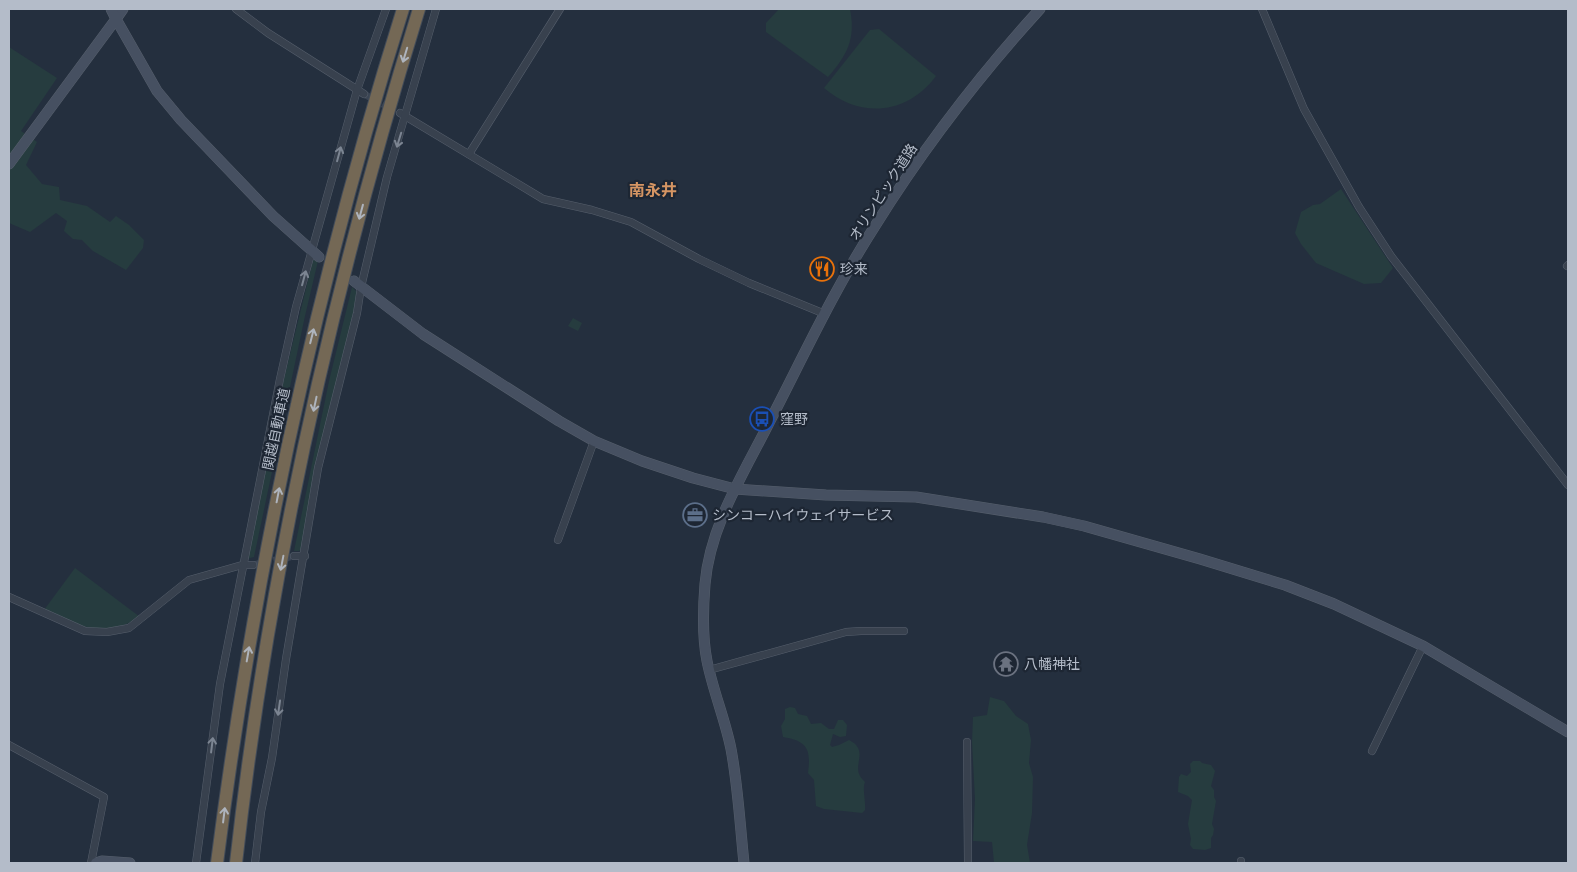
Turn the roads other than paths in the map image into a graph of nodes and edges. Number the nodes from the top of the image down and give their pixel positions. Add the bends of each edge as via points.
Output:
1 (111, 9) edge
2 (123, 9) edge
3 (236, 9) edge
4 (386, 9) edge
5 (402, 9) edge
6 (419, 9) edge
7 (436, 9) edge
8 (560, 9) edge
9 (1040, 9) edge
10 (1262, 9) edge
11 (116, 19) junction
12 (356, 90) junction
13 (364, 94) tunnel mouth
14 (403, 115) junction
15 (469, 154) junction
16 (9, 164) edge
17 (316, 254) junction
18 (357, 284) junction
19 (825, 314) junction
20 (594, 440) junction
21 (1568, 485) edge
22 (735, 489) junction
23 (558, 540) dead end
24 (294, 556) tunnel mouth
25 (305, 556) junction
26 (242, 565) junction
27 (253, 565) tunnel mouth
28 (9, 597) edge
29 (904, 631) dead end
30 (1423, 646) junction
31 (709, 670) junction
32 (1568, 732) edge
33 (967, 742) dead end
34 (9, 744) edge
35 (1372, 751) dead end
36 (90, 863) edge
37 (96, 863) edge
38 (130, 863) edge
39 (196, 863) edge
40 (217, 863) edge
41 (236, 863) edge
42 (254, 863) edge
43 (744, 863) edge
44 (968, 863) edge

1 - 11 street
2 - 11 street
3 - 12 street
4 - 12 street
40 -> 5 highway, 関越自動車道 via 253,622 309,348 355,168
6 -> 41 highway via 342,287 300,472 258,693
7 - 14 street
8 - 15 street
9 - 19 street, オリンピック道路 via 963,101 915,166 874,227
10 - 21 street via 1304,109 1364,215 1391,256
11 - 16 street
11 - 17 street via 157,91 181,120 260,204
12 - 13 street
17 -> 12 street
14 - 15 street
14 -> 18 street
15 - 19 street via 543,199 631,222 748,283
26 -> 17 street via 296,307
18 - 20 street via 462,360
18 - 25 street via 357,313 318,468
19 - 22 street, オリンピック道路
20 - 22 street via 642,461
20 - 23 street
22 - 30 street via 916,497 1084,526 1285,585
22 - 31 street, オリンピック道路 via 713,542 708,563 704,622
24 - 25 street
25 -> 42 street
26 - 27 street
26 - 28 street via 189,580 129,628 107,632 85,632
39 -> 26 street via 220,684
29 - 31 street via 846,632
30 - 32 street
30 - 35 street
31 - 43 street, オリンピック道路 via 734,764
33 - 44 street
34 - 36 street via 104,797
37 - 38 street

